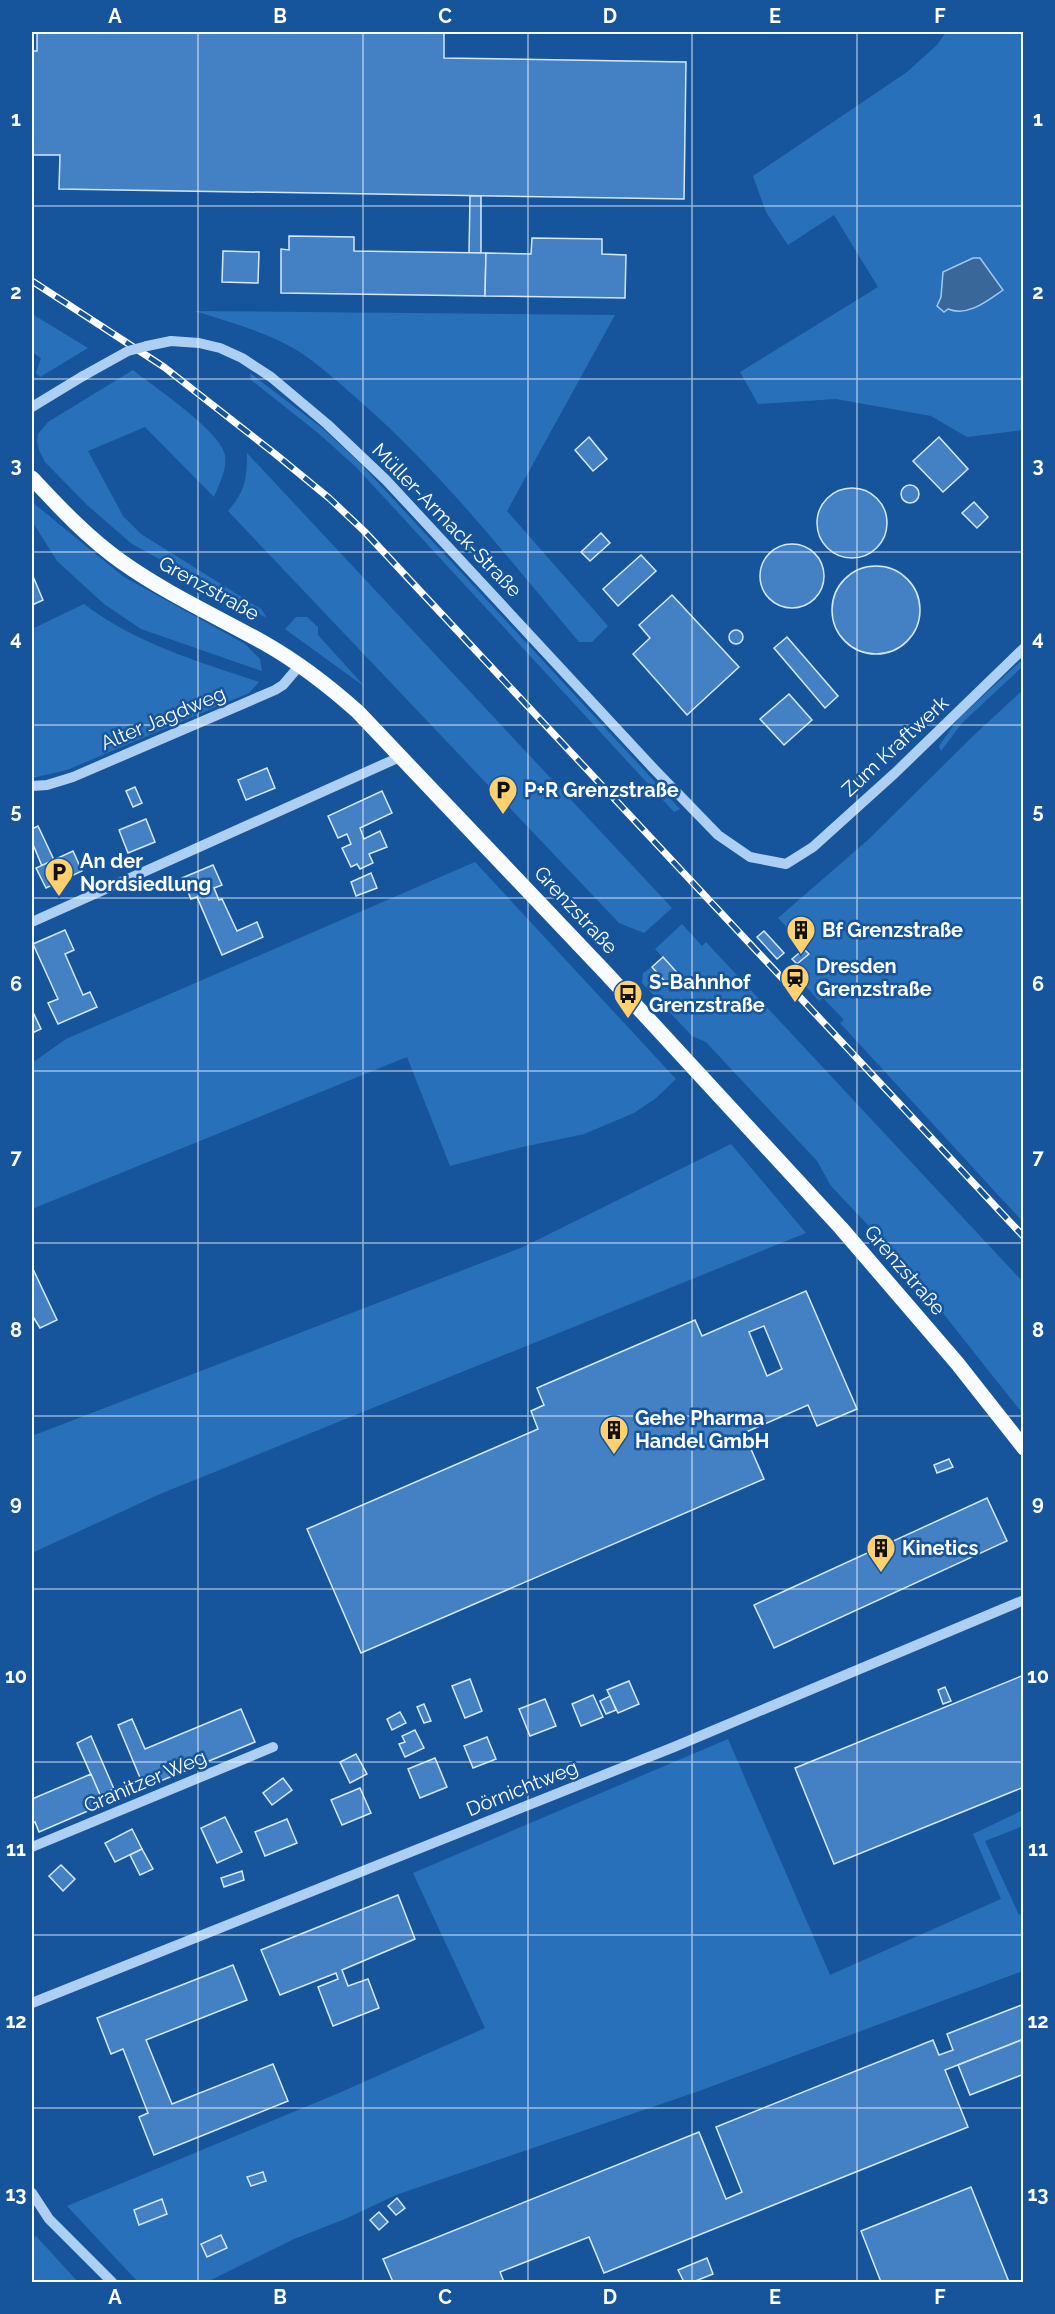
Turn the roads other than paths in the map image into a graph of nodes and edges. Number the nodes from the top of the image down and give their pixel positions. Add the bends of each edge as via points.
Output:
1 (32, 407) edge
2 (32, 478) edge
3 (1023, 648) edge
4 (300, 665) junction
5 (402, 756) junction
6 (32, 786) edge
7 (786, 864) joint
8 (32, 922) edge
9 (1023, 1448) edge
10 (1023, 1600) edge
11 (273, 1747) dead end
12 (32, 1848) edge
13 (32, 2004) edge
14 (32, 2193) edge
15 (112, 2283) edge

1 - 7 street, Müller-Armack-Straße, bridge via 128,351 147,346 171,341 199,343 242,358 327,424 387,480 718,835 750,858
2 - 4 main road, Grenzstraße via 85,532 123,563
3 - 7 street, Zum Kraftwerk via 878,788 813,847
4 - 5 main road, Grenzstraße via 358,712
4 - 6 street, Alter Jagdweg via 275,690 74,777
5 - 8 street
5 - 9 main road, Grenzstraße via 841,1228 957,1363
10 - 13 street, Dörnichtweg via 674,1747
11 - 12 street, Granitzer Weg
14 - 15 street via 49,2219

